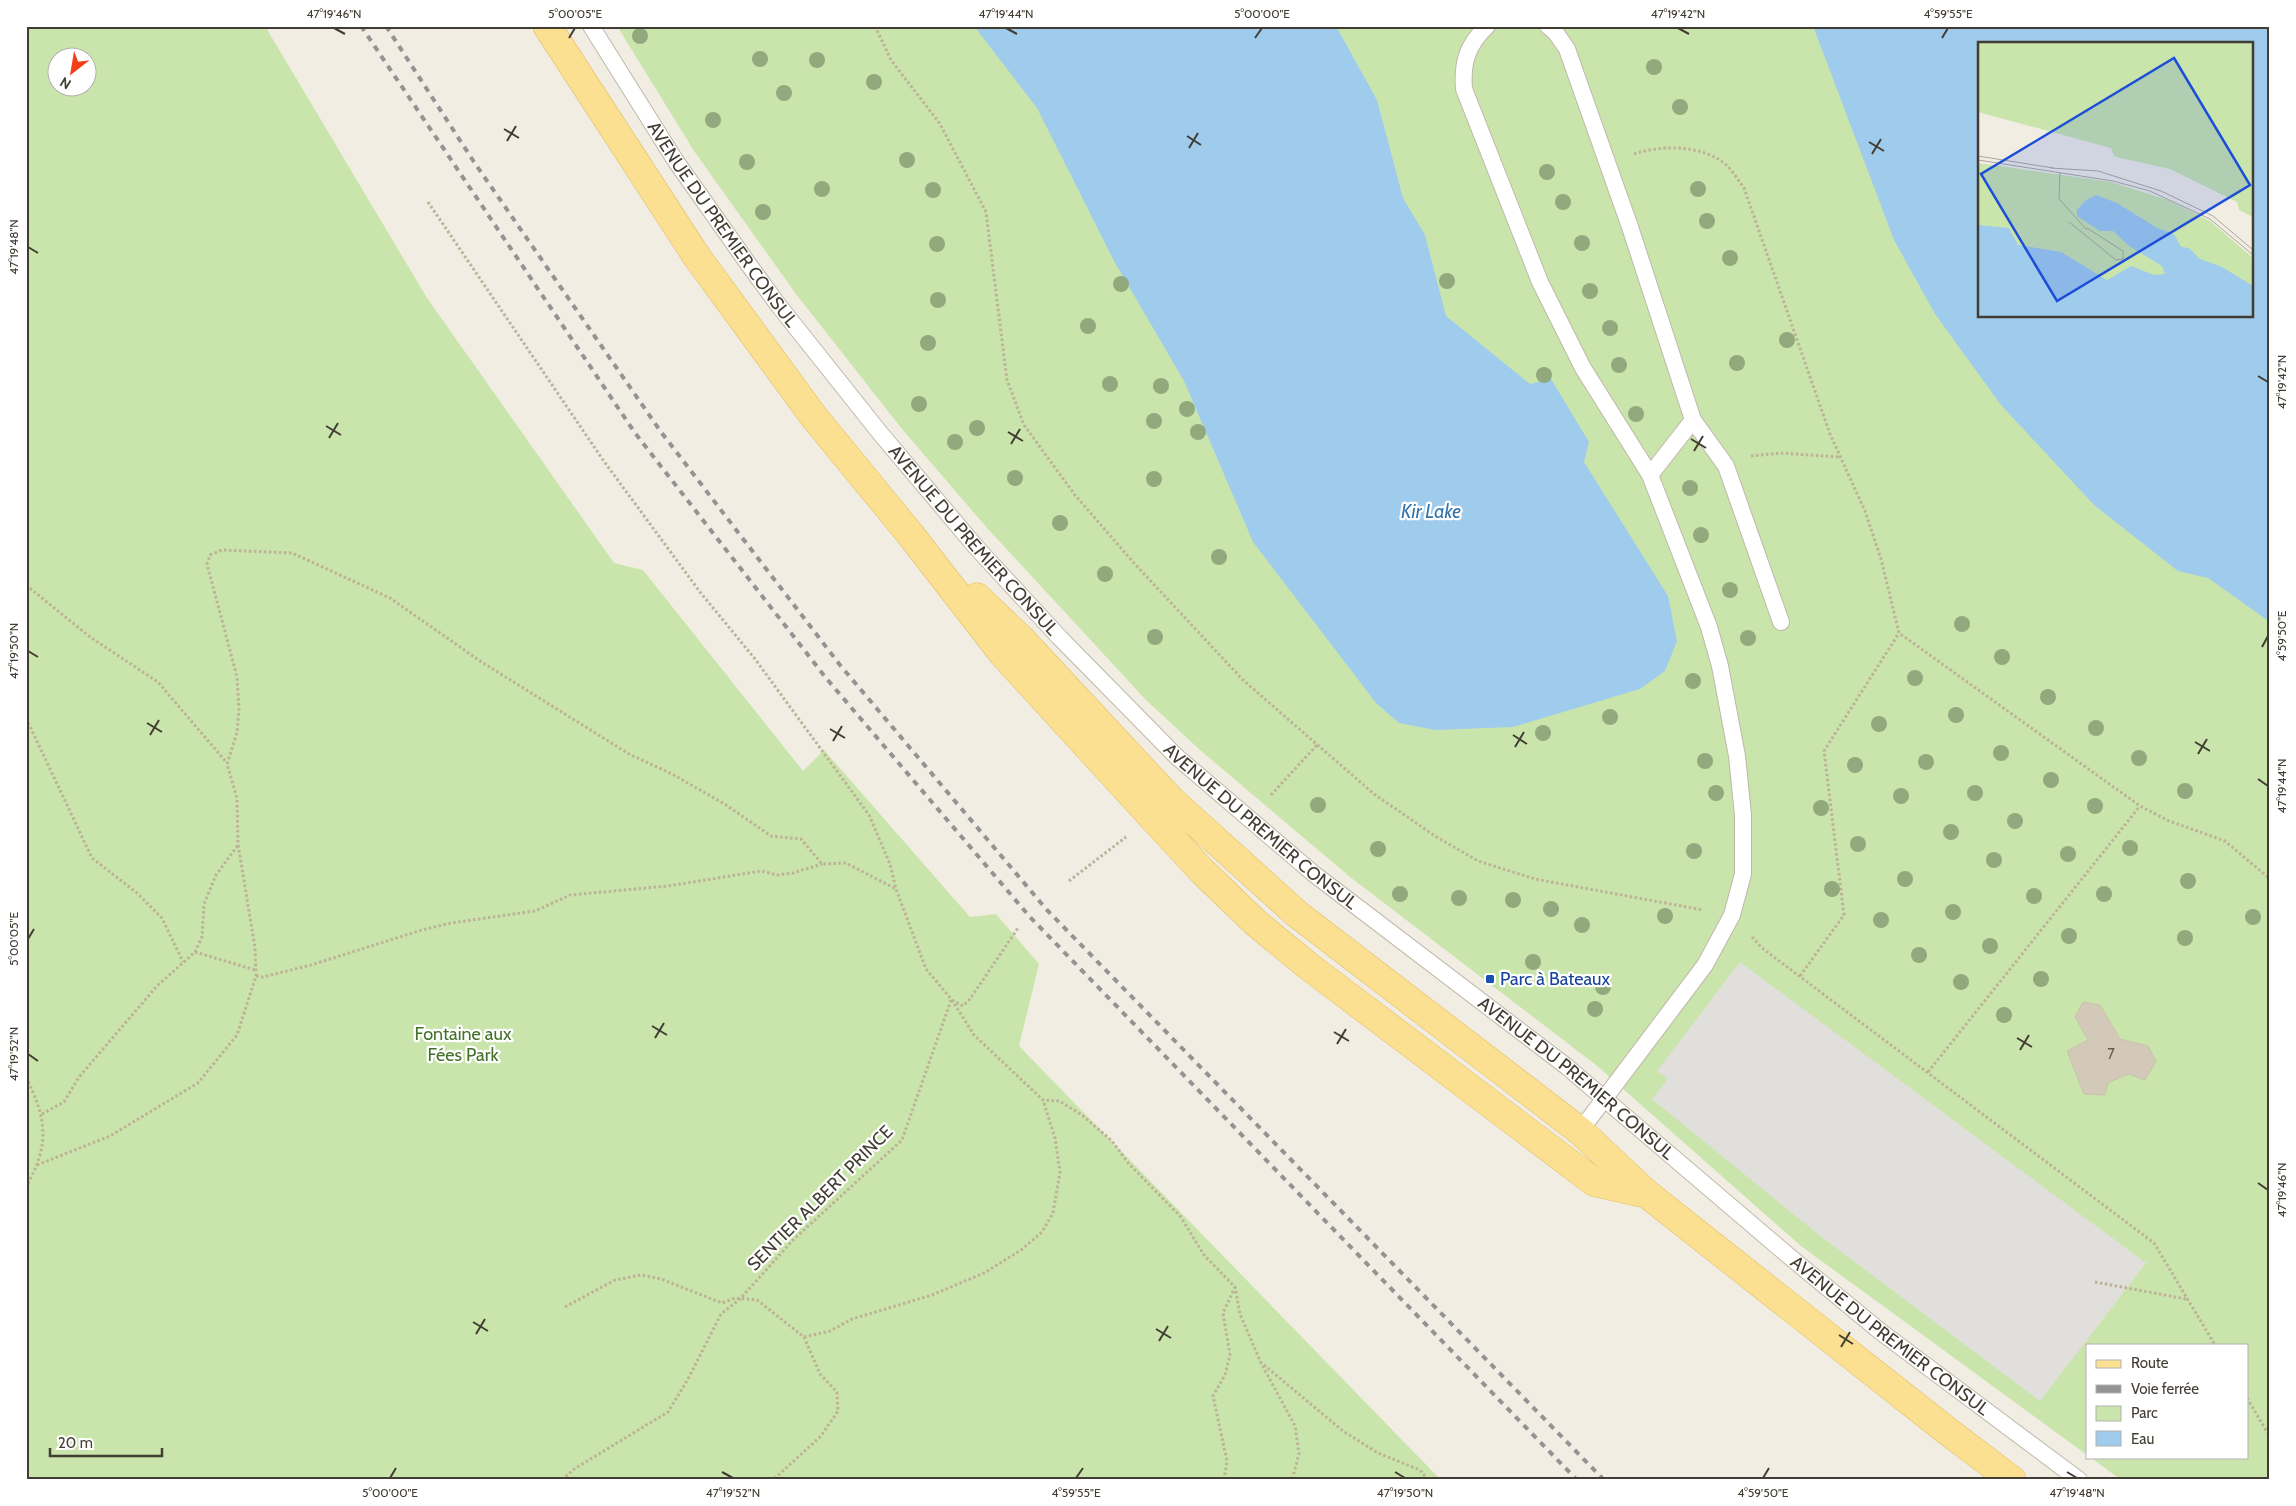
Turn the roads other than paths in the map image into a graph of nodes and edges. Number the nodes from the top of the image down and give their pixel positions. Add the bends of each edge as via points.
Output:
1 (547, 26) edge
2 (591, 26) edge
3 (1487, 26) edge
4 (1548, 26) edge
5 (1693, 420) junction
6 (1650, 476) junction
7 (910, 534) junction
8 (1781, 622) dead end
9 (1355, 1002) junction
10 (1605, 1099) junction
11 (1580, 1131) junction
12 (1647, 1194) junction
13 (2012, 1480) edge
14 (2079, 1480) edge

1 - 7 main road, AVENUE DU PREMIER CONSUL via 697,258 814,417
2 - 10 lane, AVENUE DU PREMIER CONSUL via 675,160 779,306 976,547 1060,638 1177,757 1314,874
3 - 6 lane via 1471,46 1462,66 1464,89 1540,282 1583,368
4 - 5 lane via 1567,49
5 - 6 lane
5 - 8 lane via 1726,466
6 - 10 lane via 1709,627 1729,712 1743,815 1743,874 1732,915 1705,965
7 - 9 main road, AVENUE DU PREMIER CONSUL via 1004,654 1203,872 1256,923
7 - 11 main road, AVENUE DU PREMIER CONSUL via 1021,639 1165,794 1224,850 1297,914
9 - 11 main road, AVENUE DU PREMIER CONSUL via 1378,1006 1406,1021 1535,1119 1554,1127
9 - 12 main road, AVENUE DU PREMIER CONSUL via 1594,1182
10 - 11 lane
10 - 14 lane, AVENUE DU PREMIER CONSUL via 1881,1332
11 - 12 main road, AVENUE DU PREMIER CONSUL
12 - 13 main road, AVENUE DU PREMIER CONSUL

